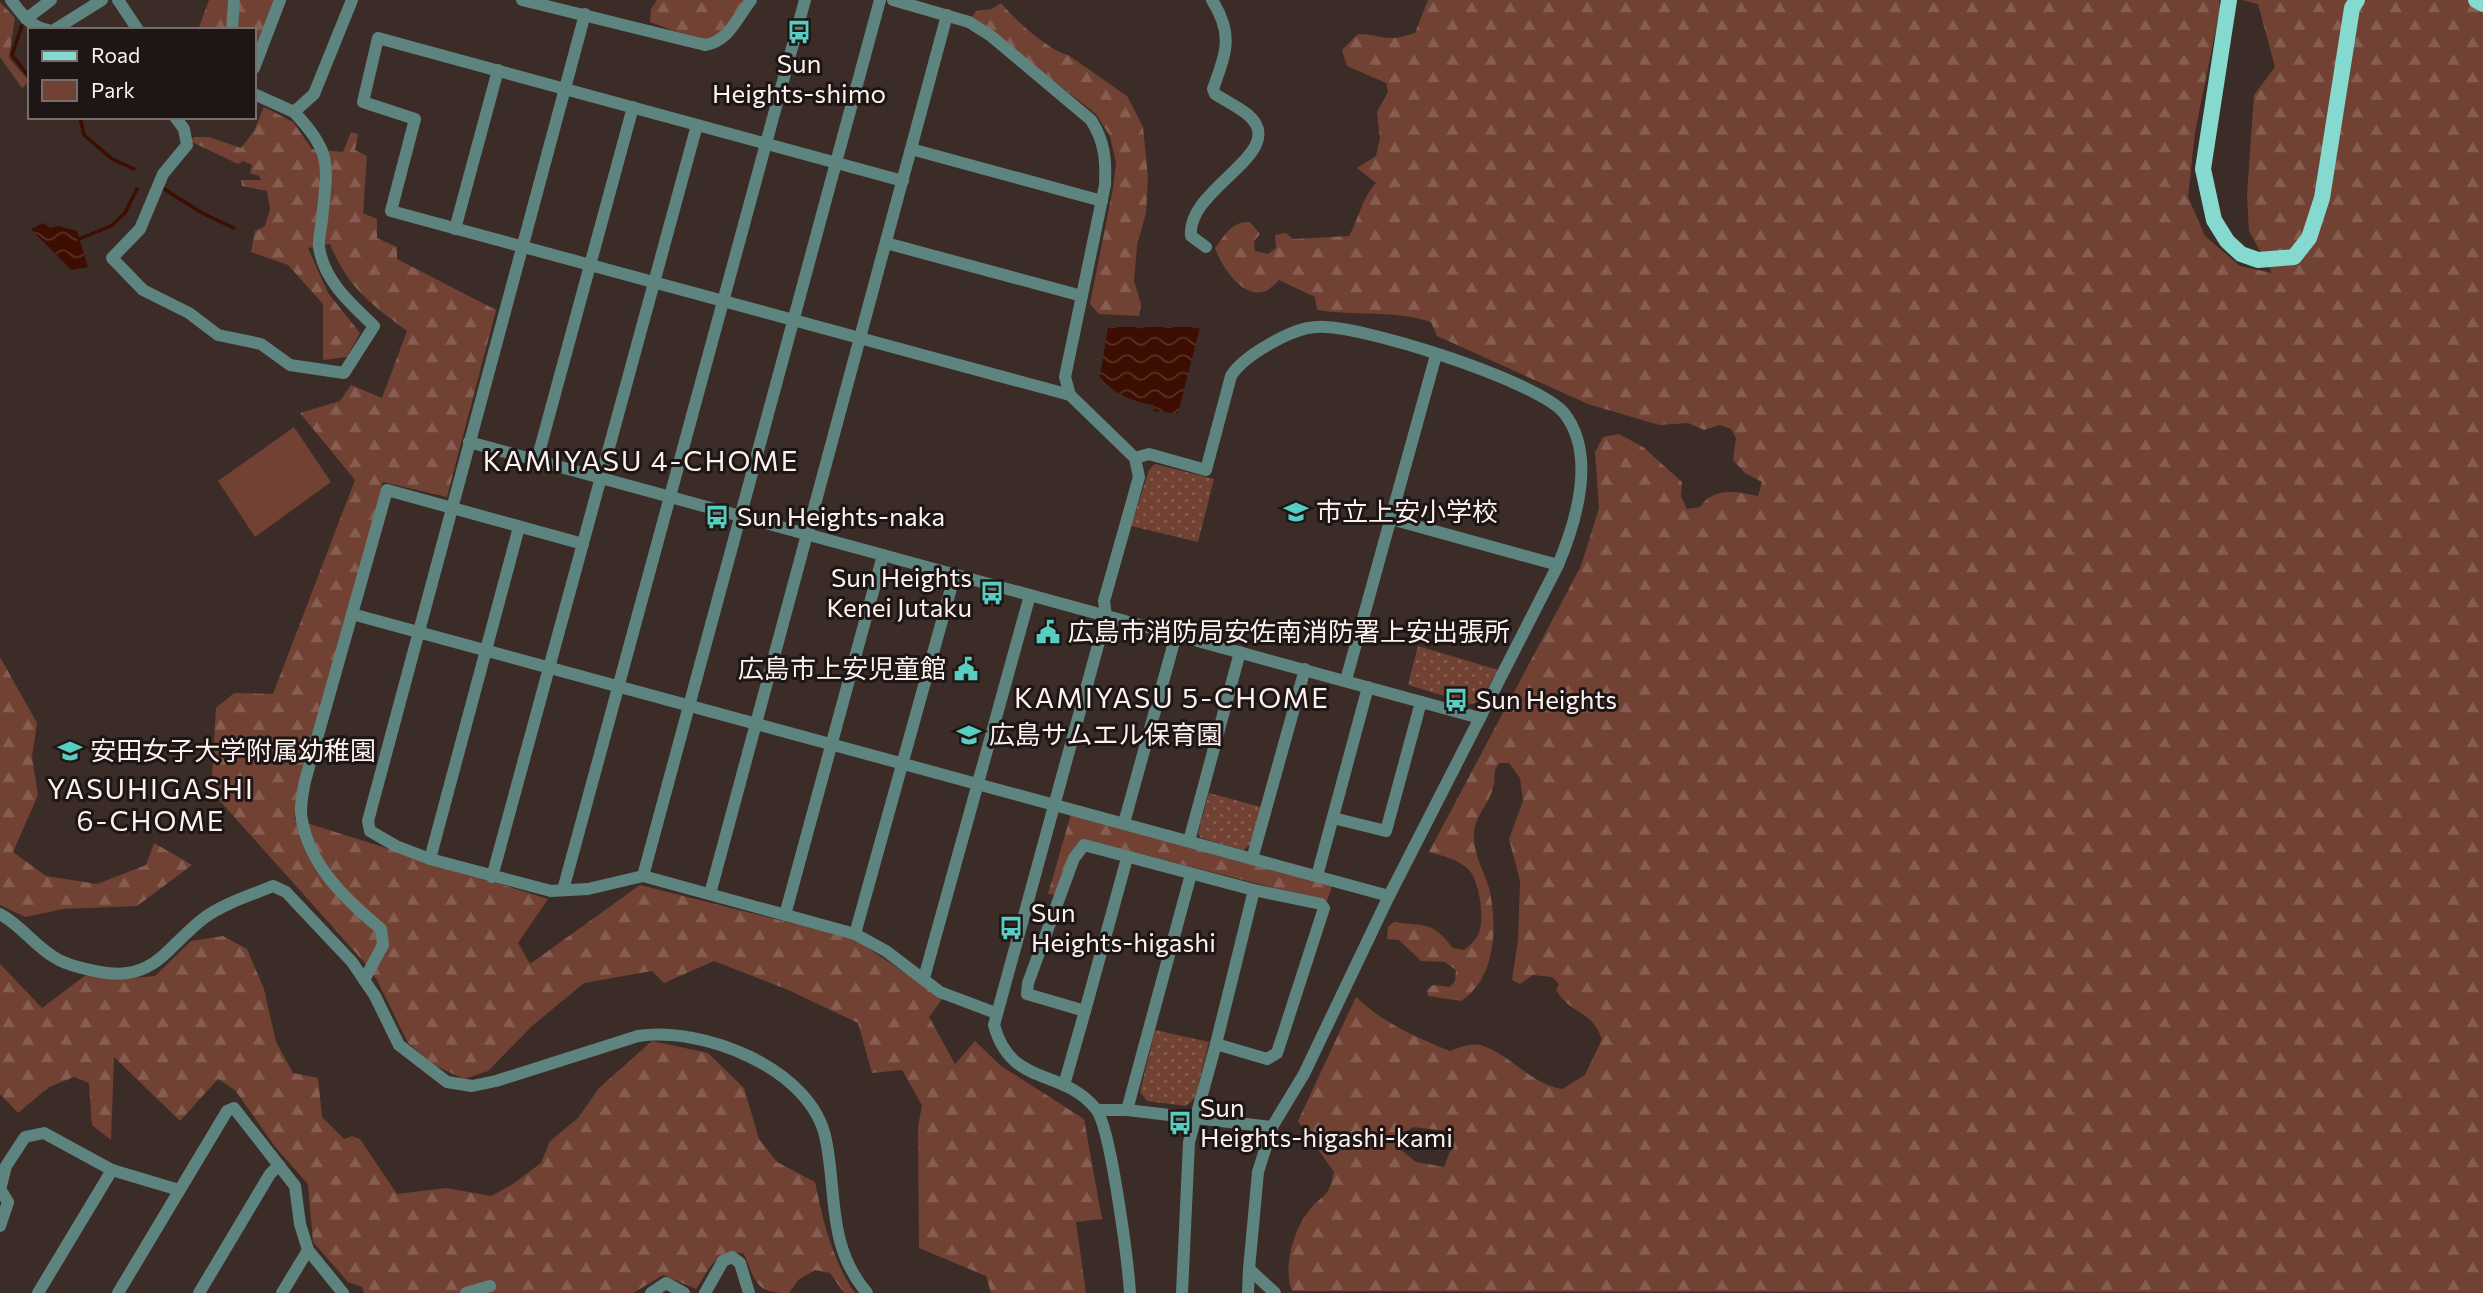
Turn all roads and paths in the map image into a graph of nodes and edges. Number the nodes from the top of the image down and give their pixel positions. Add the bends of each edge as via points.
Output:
1 (11, 0) edge
2 (51, 0) edge
3 (102, 0) edge
4 (118, 0) edge
5 (234, 0) edge
6 (280, 0) edge
7 (352, 0) edge
8 (522, 0) edge
9 (751, 0) edge
10 (806, 0) edge
11 (880, 0) edge
12 (893, 0) edge
13 (2229, 0) edge
14 (2357, 0) edge
15 (2476, 0) edge
16 (1210, 1) edge
17 (2483, 4) edge
18 (585, 14) junction
19 (947, 15) junction
20 (26, 19) junction
21 (38, 28) edge
22 (57, 28) edge
23 (137, 28) edge
24 (232, 28) edge
25 (256, 63) edge
26 (498, 70) junction
27 (565, 88) junction
28 (256, 95) edge
29 (633, 107) junction
30 (294, 112) junction
31 (176, 119) edge
32 (698, 125) junction
33 (766, 144) junction
34 (911, 149) junction
35 (836, 163) junction
36 (903, 181) junction
37 (1102, 201) junction
38 (454, 229) junction
39 (886, 243) junction
40 (1206, 247) dead end
41 (521, 248) junction
42 (590, 267) junction
43 (654, 285) junction
44 (1082, 296) junction
45 (723, 303) junction
46 (793, 322) junction
47 (860, 340) junction
48 (1436, 355) junction
49 (1070, 395) junction
50 (469, 442) junction
51 (1135, 458) junction
52 (537, 460) junction
53 (601, 478) junction
54 (671, 497) junction
55 (452, 508) junction
56 (741, 516) junction
57 (1391, 519) junction
58 (519, 527) junction
59 (808, 534) junction
60 (583, 544) junction
61 (883, 555) junction
62 (1558, 565) junction
63 (955, 575) junction
64 (1030, 595) junction
65 (352, 614) junction
66 (1106, 616) junction
67 (419, 633) junction
68 (1176, 635) junction
69 (485, 651) junction
70 (1240, 652) junction
71 (549, 668) junction
72 (1304, 669) junction
73 (1346, 680) junction
74 (620, 687) junction
75 (1368, 687) junction
76 (1421, 702) junction
77 (689, 706) junction
78 (1480, 718) junction
79 (756, 724) junction
80 (831, 744) junction
81 (903, 763) junction
82 (978, 783) junction
83 (1054, 804) junction
84 (1333, 818) junction
85 (1124, 823) junction
86 (1189, 841) junction
87 (1127, 858) junction
88 (430, 859) junction
89 (1252, 859) junction
90 (1191, 874) junction
91 (643, 876) junction
92 (1317, 876) junction
93 (492, 877) junction
94 (564, 890) junction
95 (1254, 890) junction
96 (710, 894) junction
97 (1389, 896) junction
98 (0, 914) edge
99 (785, 915) junction
100 (855, 934) junction
101 (924, 978) junction
102 (364, 980) junction
103 (1085, 1011) junction
104 (996, 1013) junction
105 (1216, 1044) junction
106 (1064, 1085) junction
107 (1097, 1110) junction
108 (1127, 1110) junction
109 (1196, 1119) junction
110 (1272, 1128) junction
111 (279, 1165) junction
112 (112, 1170) junction
113 (0, 1189) edge
114 (179, 1190) junction
115 (0, 1226) edge
116 (308, 1250) junction
117 (1249, 1269) junction
118 (490, 1286) dead end
119 (38, 1293) edge
120 (118, 1293) edge
121 (199, 1293) edge
122 (282, 1293) edge
123 (343, 1293) edge
124 (466, 1293) edge
125 (650, 1293) edge
126 (684, 1293) edge
127 (705, 1293) edge
128 (749, 1293) edge
129 (867, 1293) edge
130 (1130, 1293) edge
131 (1182, 1293) edge
132 (1248, 1293) edge
133 (1275, 1293) edge

1 - 20 street
2 - 20 street
3 - 22 street
4 - 23 street
5 - 24 street
6 - 25 street
7 - 30 street via 314,94
8 - 18 street
9 - 18 street via 725,37 705,45
10 - 33 street
11 - 35 street
12 - 19 street
13 - 14 main road via 2203,169 2207,195 2214,220 2227,241 2249,257 2277,260 2294,257 2309,238 2322,198 2352,8
15 - 17 main road
16 - 40 street via 1227,31 1225,57 1213,89 1249,115 1258,141 1247,161 1214,187 1190,227 1191,236
18 - 27 street
19 - 34 street
19 - 37 street via 991,36 1091,120 1102,137 1107,158
20 - 21 street
26 - 27 street
26 - 38 street
26 - 38 street via 378,38 363,102 415,119 391,211
27 - 29 street
27 - 41 street
28 - 30 street
29 - 32 street
29 - 42 street
30 - 31 street via 314,133 327,165 319,246 325,266 343,297 374,326 344,373 290,365 261,344 218,335 189,313 143,290 112,258 140,229 163,174 187,145
32 - 33 street
32 - 43 street
33 - 35 street
33 - 45 street
34 - 36 street
34 - 37 street
35 - 36 street
35 - 46 street
36 - 39 street
37 - 44 street
38 - 41 street
39 - 44 street
39 - 47 street
41 - 42 street
41 - 50 street
42 - 43 street
42 - 52 street
43 - 45 street
43 - 53 street
44 - 49 street via 1065,377
45 - 46 street
45 - 54 street
46 - 47 street
46 - 56 street
47 - 49 street
47 - 59 street
48 - 51 street via 1319,326 1300,329 1238,364 1206,470 1149,454
48 - 57 street
48 - 62 street via 1539,396 1564,414 1581,467 1580,498
49 - 51 street
50 - 52 street
50 - 55 street
51 - 66 street via 1139,477 1104,601
52 - 53 street
53 - 54 street
53 - 60 street
54 - 56 street
54 - 74 street
55 - 58 street
55 - 65 street via 387,491
55 - 67 street
56 - 59 street
56 - 77 street
57 - 62 street
57 - 73 street
58 - 60 street
58 - 69 street
59 - 61 street
59 - 79 street
60 - 71 street
61 - 63 street
61 - 80 street
62 - 78 street
63 - 64 street
63 - 81 street
64 - 66 street
64 - 82 street
65 - 67 street
65 - 102 street via 305,781 301,819 321,867 381,929 383,945
66 - 68 street
66 - 83 street
67 - 69 street
67 - 88 street via 368,821 370,831
68 - 70 street
68 - 85 street
69 - 71 street
69 - 88 street
70 - 72 street
70 - 86 street
71 - 74 street
71 - 93 street
72 - 73 street
72 - 89 street
73 - 75 street
74 - 77 street
74 - 94 street
75 - 76 street
75 - 84 street
76 - 78 street
76 - 84 street via 1386,831
77 - 79 street
77 - 91 street
78 - 97 street
79 - 80 street
79 - 96 street
80 - 81 street
80 - 99 street
81 - 82 street
81 - 100 street
82 - 83 street
82 - 101 street
83 - 85 street
83 - 104 street
84 - 92 street
85 - 86 street
86 - 89 street
87 - 90 street
87 - 103 street
87 - 103 street via 1084,845 1074,858 1028,983 1027,994
88 - 93 street
89 - 92 street
90 - 95 street
90 - 108 street
91 - 94 street
91 - 96 street
92 - 97 street
93 - 94 street
95 - 105 street
95 - 105 street via 1324,908 1277,1052 1267,1059
96 - 99 street
97 - 110 street via 1304,1074
98 - 102 street via 61,961 138,974 206,917 273,886 286,892
99 - 100 street
100 - 101 street
101 - 104 street via 940,992
102 - 129 street via 399,1045 459,1086 496,1080 659,1033 690,1037 754,1058 800,1093 822,1126 834,1224
103 - 106 street
104 - 106 street via 1000,1046 1010,1059
105 - 109 street
106 - 107 street
107 - 108 street
107 - 130 street via 1107,1139
108 - 109 street
109 - 110 street
109 - 131 street via 1189,1142
110 - 117 street via 1258,1172
111 - 114 street via 234,1108 227,1111
111 - 116 street via 295,1186
111 - 121 street
112 - 113 street via 57,1138 34,1133 25,1137 6,1166
112 - 114 street
112 - 119 street
113 - 115 street via 8,1202
114 - 120 street
116 - 122 street
116 - 123 street
117 - 132 street
117 - 133 street
118 - 124 street
125 - 126 street via 666,1283
127 - 128 street via 723,1261 732,1256 740,1263

